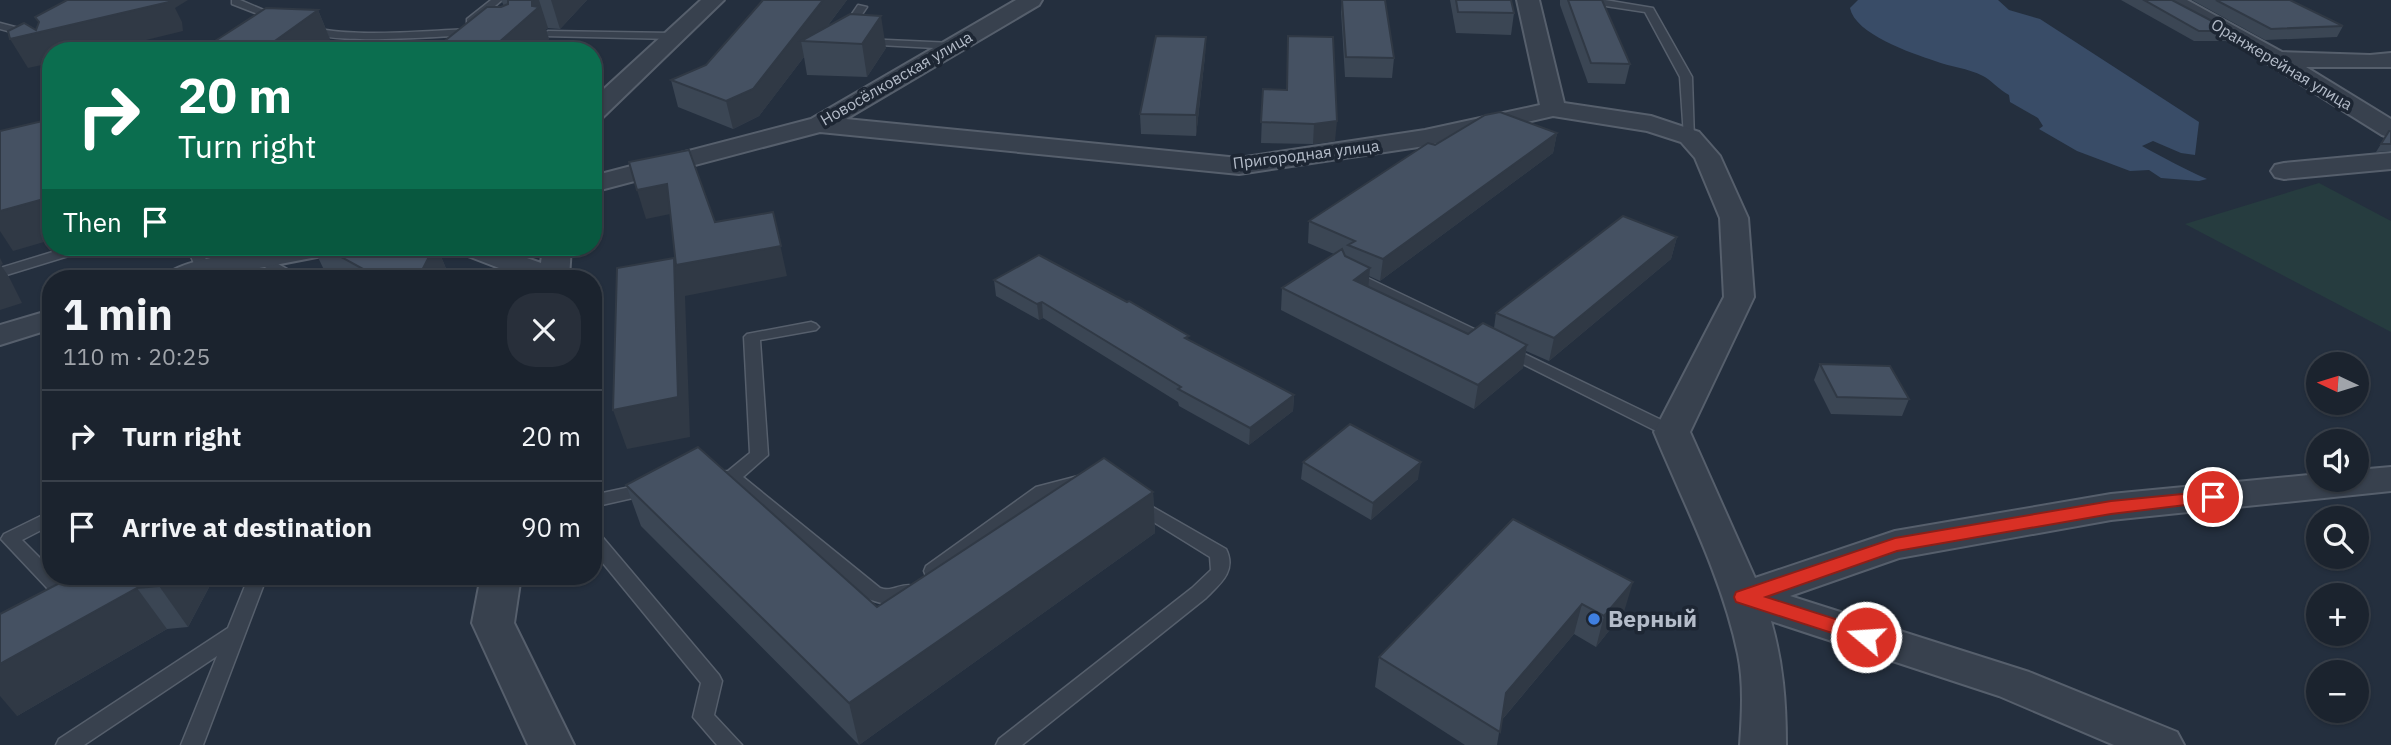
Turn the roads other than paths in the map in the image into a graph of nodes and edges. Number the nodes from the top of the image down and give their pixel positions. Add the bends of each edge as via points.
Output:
1 (239, 0) edge
2 (498, 0) edge
3 (713, 0) edge
4 (1031, 0) edge
5 (1529, 0) edge
6 (1586, 0) edge
7 (2171, 0) edge
8 (862, 7) dead end
9 (0, 26) edge
10 (458, 31) junction
11 (485, 32) edge
12 (548, 34) dead end
13 (672, 36) junction
14 (42, 42) edge
15 (444, 42) edge
16 (953, 46) junction
17 (2276, 59) junction
18 (2391, 60) edge
19 (602, 104) edge
20 (1553, 109) junction
21 (820, 124) junction
22 (2391, 130) edge
23 (1690, 137) junction
24 (2391, 161) edge
25 (2284, 171) dead end
26 (602, 182) edge
27 (54, 256) edge
28 (272, 256) edge
29 (494, 256) edge
30 (261, 258) junction
31 (192, 265) edge
32 (280, 270) edge
33 (532, 270) edge
34 (0, 273) edge
35 (1349, 273) edge
36 (42, 322) edge
37 (811, 327) dead end
38 (0, 335) edge
39 (1672, 432) junction
40 (732, 477) junction
41 (2391, 479) edge
42 (692, 480) edge
43 (1101, 481) edge
44 (667, 485) edge
45 (1124, 496) edge
46 (602, 499) edge
47 (42, 522) edge
48 (602, 549) edge
49 (42, 572) edge
50 (55, 585) edge
51 (254, 585) edge
52 (499, 585) edge
53 (1743, 597) junction
54 (60, 610) edge
55 (234, 634) junction
56 (67, 745) edge
57 (192, 745) edge
58 (551, 745) edge
59 (731, 745) edge
60 (1007, 745) edge
61 (1763, 745) edge
62 (2161, 745) edge

1 - 10 lane via 236,2 316,33
2 - 10 lane
3 - 13 street
4 - 16 street, Новосёлковская улица
5 - 20 street
6 - 23 lane via 1649,10 1686,77
7 - 17 street, Оранжерейная улица
8 - 16 lane via 838,40
9 - 14 lane via 35,32
10 - 11 lane
10 - 15 lane
12 - 13 lane
13 - 19 street
16 - 21 street, Новосёлковская улица
17 - 18 street
17 - 22 street, Оранжерейная улица
20 - 21 street, Пригородная улица via 1425,138 1239,166
20 - 23 street via 1651,124
21 - 26 street, Новосёлковская улица
23 - 39 street via 1707,156 1734,218 1739,297
24 - 25 street
27 - 34 lane
28 - 30 street
29 - 33 street
30 - 31 street
30 - 32 lane
35 - 39 lane
36 - 38 street
37 - 40 lane via 752,337 759,455
39 - 53 street
40 - 42 lane
40 - 43 lane via 883,598 897,598 1042,491 1083,480
41 - 53 street via 2111,507 1895,545
44 - 46 lane
45 - 60 lane via 1219,554 1220,572
47 - 49 lane via 10,539
48 - 59 lane via 712,681 703,717
50 - 54 lane via 72,603
51 - 55 lane
52 - 58 street via 493,623
53 - 61 street via 1760,656
53 - 62 street via 2014,684
55 - 56 lane
55 - 57 lane

